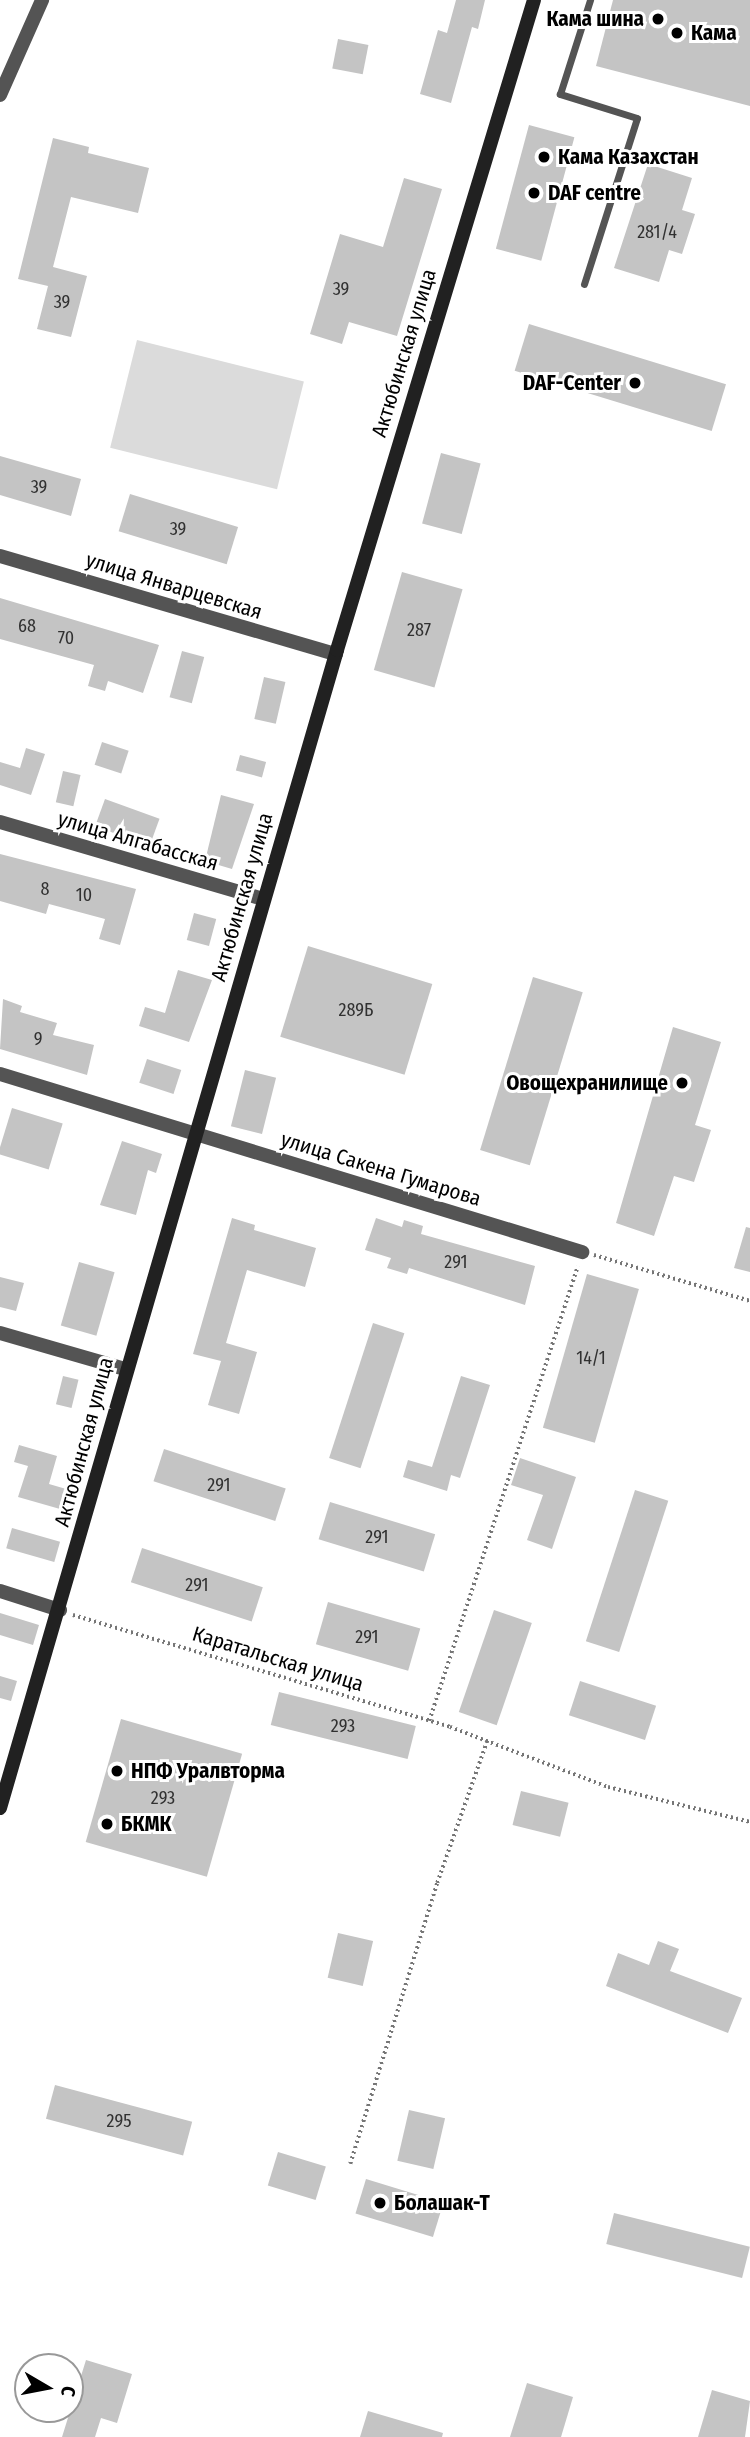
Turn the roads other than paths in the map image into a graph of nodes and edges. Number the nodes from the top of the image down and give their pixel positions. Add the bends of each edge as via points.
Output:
1 (42, 0) edge
2 (534, 0) edge
3 (590, 0) edge
4 (0, 95) edge
5 (584, 284) dead end
6 (0, 556) edge
7 (336, 654) junction
8 (0, 822) edge
9 (263, 900) junction
10 (0, 1074) edge
11 (194, 1134) junction
12 (582, 1252) road end
13 (0, 1333) edge
14 (125, 1369) junction
15 (0, 1591) edge
16 (60, 1611) junction
17 (0, 1808) edge

1 - 4 street
2 - 7 street, Актюбинская улица
3 - 5 lane via 560,94 637,118
6 - 7 street, улица Январцевская
7 - 9 street, Актюбинская улица
8 - 9 street, улица Алгабасская
9 - 11 street, Актюбинская улица
10 - 11 street, улица Сакена Гумарова
11 - 12 street, улица Сакена Гумарова
11 - 14 street, Актюбинская улица
13 - 14 street
14 - 16 street, Актюбинская улица
15 - 16 street
16 - 17 street, Актюбинская улица

